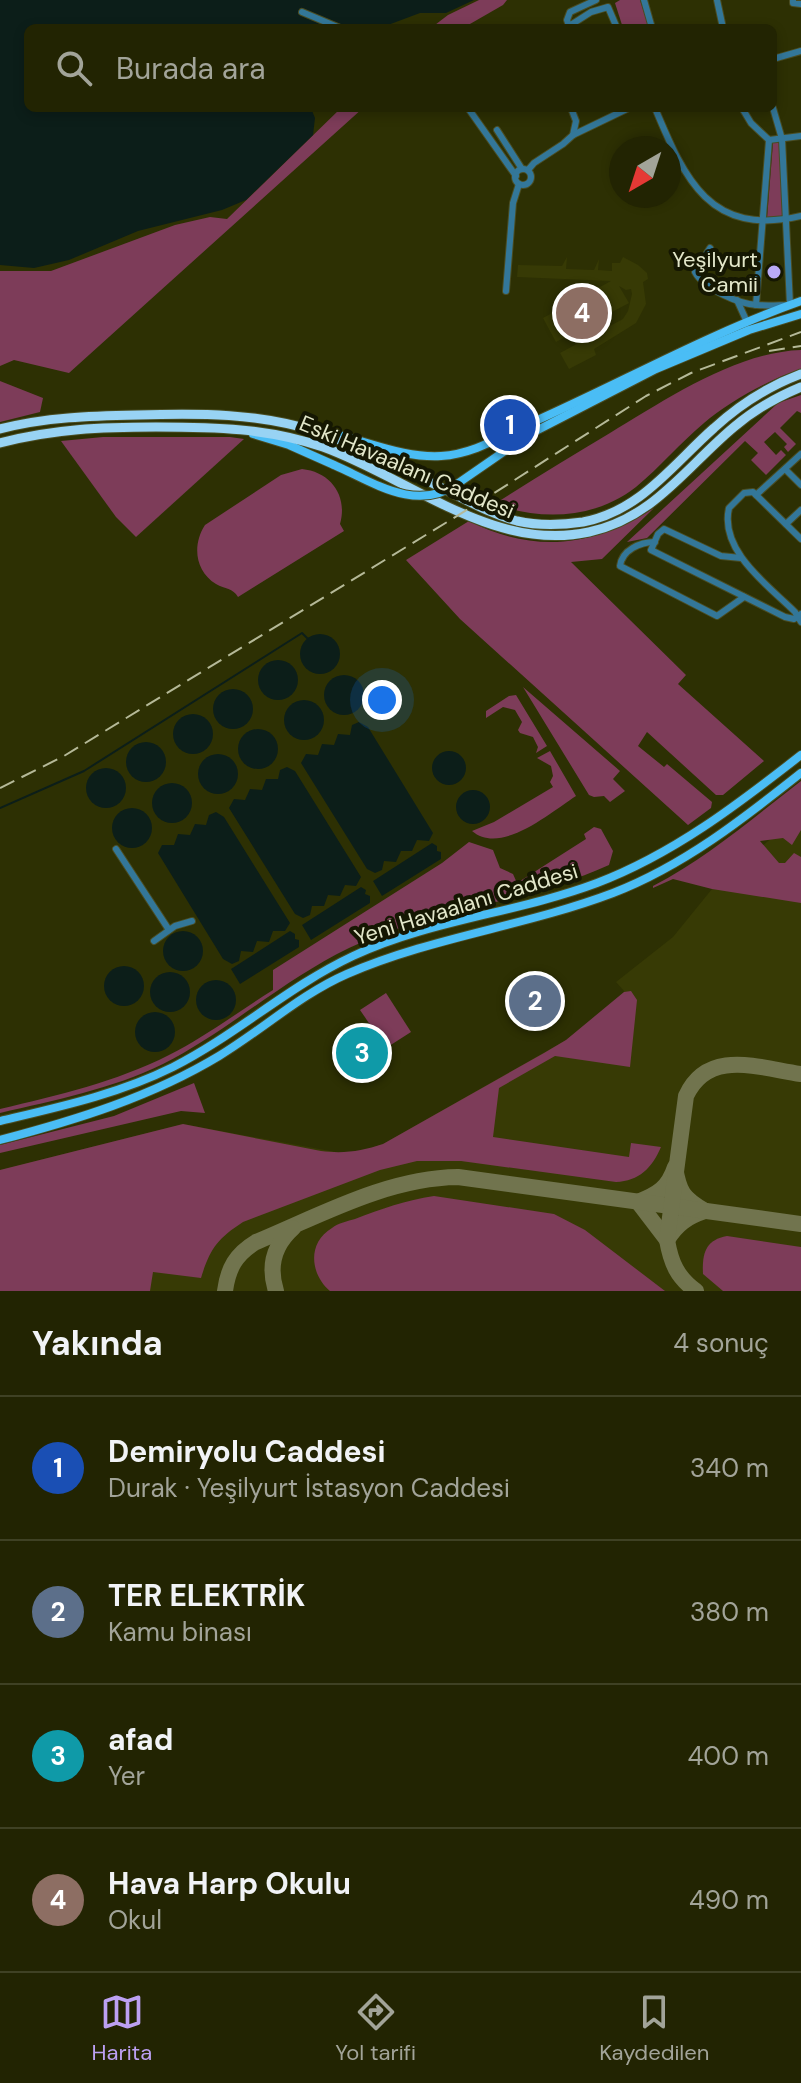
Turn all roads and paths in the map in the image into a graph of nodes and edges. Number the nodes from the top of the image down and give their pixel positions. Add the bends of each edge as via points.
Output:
1 (596, 0) edge
2 (644, 0) edge
3 (717, 0) edge
4 (793, 0) edge
5 (801, 4) edge
6 (302, 12) dead end
7 (330, 24) edge
8 (568, 24) edge
9 (573, 24) edge
10 (615, 24) edge
11 (651, 24) edge
12 (722, 24) edge
13 (801, 51) edge
14 (777, 58) edge
15 (471, 112) edge
16 (573, 112) edge
17 (621, 112) edge
18 (657, 112) edge
19 (744, 112) edge
20 (774, 112) edge
21 (497, 130) dead end
22 (573, 135) junction
23 (801, 136) edge
24 (782, 139) junction
25 (769, 140) junction
26 (525, 170) junction
27 (516, 176) junction
28 (519, 184) junction
29 (801, 216) edge
30 (787, 219) junction
31 (763, 222) junction
32 (710, 248) dead end
33 (506, 291) dead end
34 (737, 300) junction
35 (801, 301) edge
36 (756, 305) junction
37 (790, 305) junction
38 (801, 314) edge
39 (748, 326) junction
40 (801, 374) edge
41 (801, 387) edge
42 (238, 428) junction
43 (0, 429) edge
44 (321, 433) junction
45 (0, 443) edge
46 (801, 454) edge
47 (785, 469) junction
48 (801, 485) edge
49 (756, 495) junction
50 (801, 510) edge
51 (786, 524) junction
52 (801, 539) edge
53 (655, 542) junction
54 (741, 558) junction
55 (744, 597) junction
56 (800, 618) edge
57 (801, 755) edge
58 (801, 773) edge
59 (116, 849) dead end
60 (192, 921) dead end
61 (169, 930) junction
62 (154, 941) dead end
63 (387, 943) junction
64 (391, 956) junction
65 (0, 1121) edge
66 (0, 1140) edge

1 - 8 street via 570,12
2 - 11 street
3 - 12 street
4 - 5 street
6 - 7 street
9 - 10 street via 608,7
13 - 14 street
15 - 27 street
16 - 22 street
17 - 22 street
18 - 31 street via 696,189 734,215
19 - 25 street
20 - 24 street
21 - 26 street
22 - 26 street
23 - 24 street
24 - 25 street
24 - 30 street
25 - 31 street
26 - 27 street
26 - 28 street via 530,182
27 - 28 street
28 - 33 street
29 - 30 street
30 - 31 street
30 - 37 street
31 - 36 street
32 - 34 street via 695,272 699,281
34 - 36 street
34 - 39 street
35 - 37 main road
36 - 37 street
37 - 39 main road
38 - 39 main road
39 - 42 main road, bridge via 528,435 433,496 396,492
39 - 44 main road via 691,345 485,445 444,456 399,453
40 - 44 highway, Eski Havaalanı Caddesi via 728,415 644,495 604,516 568,524 498,514
41 - 42 highway, Eski Havaalanı Caddesi via 734,427 649,506 621,522 573,535 511,531 324,448
42 - 45 highway, Eski Havaalanı Caddesi via 93,428
43 - 44 highway, Eski Havaalanı Caddesi via 65,417 214,415 272,420
46 - 47 street
47 - 48 street
47 - 49 street
49 - 51 street
49 - 54 street via 744,493 728,512
50 - 51 street
51 - 52 street
53 - 54 street via 661,530 669,529 721,556
53 - 55 street via 651,550
53 - 55 street via 635,547 622,556 620,566 717,616
54 - 56 street
55 - 56 street via 785,617
57 - 63 main road, Yeni Havaalanı Caddesi via 729,812 628,870 566,893
58 - 64 main road, Yeni Havaalanı Caddesi via 731,828 614,892
59 - 61 street
60 - 61 street
61 - 62 street
63 - 64 main road
63 - 65 main road, Yeni Havaalanı Caddesi via 315,976 173,1067 129,1086
64 - 66 main road, Yeni Havaalanı Caddesi via 330,983 166,1086

